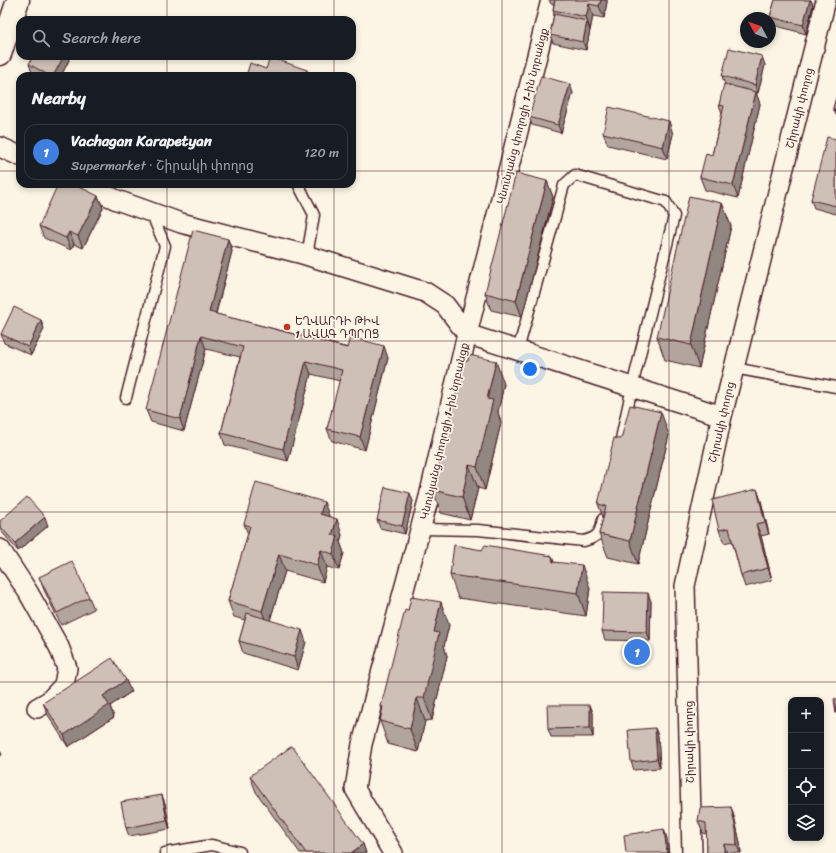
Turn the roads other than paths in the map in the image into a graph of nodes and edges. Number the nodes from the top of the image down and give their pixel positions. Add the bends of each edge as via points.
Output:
1 (8, 0) edge
2 (18, 0) edge
3 (551, 0) edge
4 (826, 0) edge
5 (0, 23) edge
6 (0, 54) edge
7 (0, 147) edge
8 (16, 154) edge
9 (91, 188) edge
10 (300, 188) edge
11 (151, 212) junction
12 (307, 256) junction
13 (467, 334) junction
14 (518, 350) junction
15 (734, 368) junction
16 (632, 387) junction
17 (836, 387) edge
18 (126, 398) dead end
19 (722, 416) junction
20 (616, 462) edge
21 (606, 507) edge
22 (420, 529) junction
23 (0, 549) edge
24 (37, 708) dead end
25 (240, 852) edge
26 (165, 853) edge
27 (393, 853) edge
28 (692, 853) edge

1 - 5 street
2 - 6 street
3 - 13 street, Կնունյանց փողոցի 1-ին նրբանցք
4 - 15 street, Շիրակի փողոց
7 - 8 street
9 - 11 street
10 - 12 lane via 314,215
11 - 12 street via 181,223
11 - 18 lane via 165,246
12 - 13 street via 425,292 445,304
13 - 14 street
13 - 22 street, Կնունյանց փողոցի 1-ին նրբանցք
14 - 16 street
14 - 16 lane via 564,185 576,175 666,202 674,216
15 - 17 lane
15 - 19 street, Շիրակի փողոց
16 - 19 street
16 - 20 lane
19 - 28 street, Շիրակի փողոց via 685,586
21 - 22 lane via 601,530 594,539 584,541 478,530
22 - 27 street, Կնունյանց փողոցի 1-ին նրբանցք via 362,744 355,789
23 - 24 street via 44,620 67,668 64,685
25 - 26 lane via 212,845

